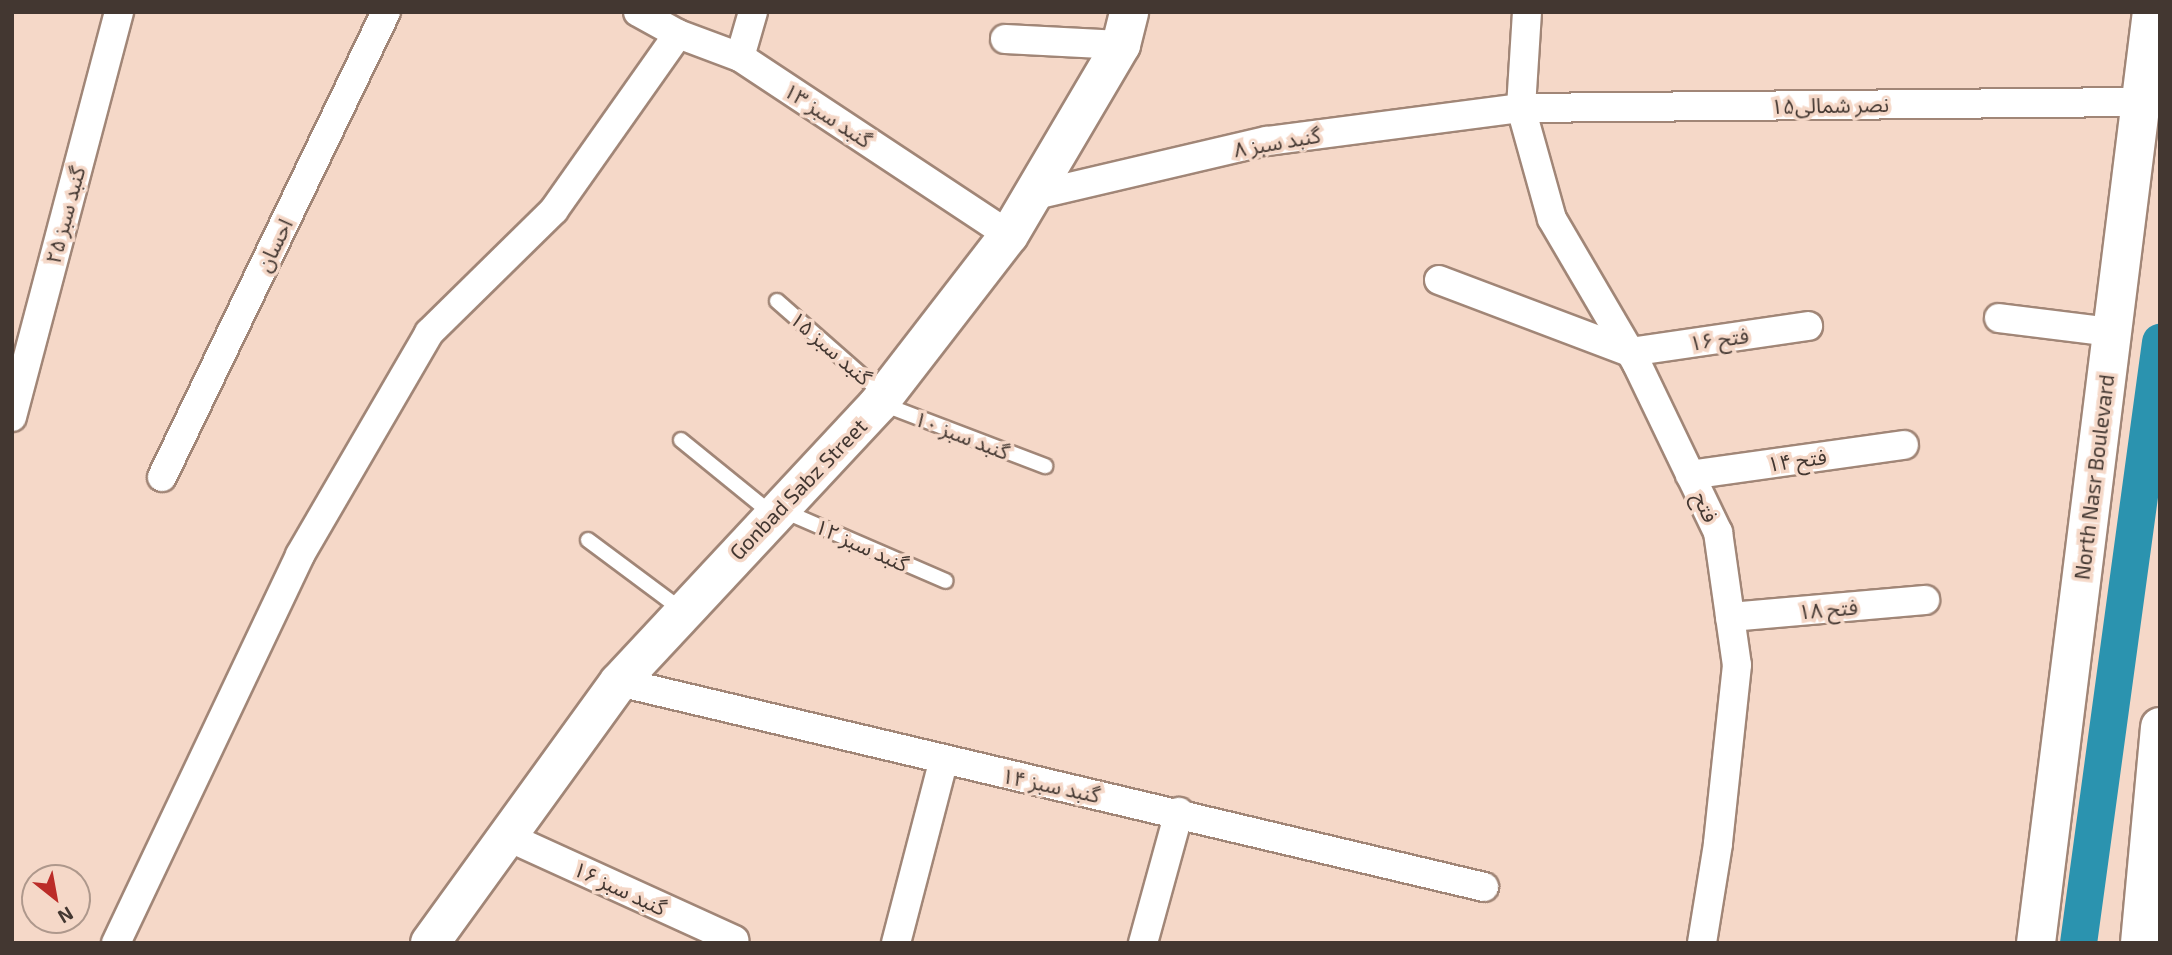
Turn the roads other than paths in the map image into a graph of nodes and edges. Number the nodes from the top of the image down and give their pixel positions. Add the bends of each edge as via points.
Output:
1 (119, 12) edge
2 (386, 12) edge
3 (638, 12) edge
4 (753, 12) edge
5 (1527, 12) edge
6 (2152, 12) edge
7 (1125, 29) edge
8 (678, 34) junction
9 (1005, 39) dead end
10 (740, 57) junction
11 (2140, 102) junction
12 (1521, 108) junction
13 (1036, 195) junction
14 (1009, 235) junction
15 (1439, 280) dead end
16 (777, 301) dead end
17 (1999, 318) dead end
18 (1808, 326) dead end
19 (2112, 331) junction
20 (1630, 352) junction
21 (882, 400) junction
22 (12, 417) edge
23 (681, 440) dead end
24 (1904, 446) dead end
25 (1045, 466) dead end
26 (1690, 475) junction
27 (162, 477) dead end
28 (775, 511) junction
29 (588, 540) dead end
30 (946, 581) dead end
31 (1925, 600) dead end
32 (684, 611) junction
33 (1730, 617) junction
34 (619, 682) junction
35 (2160, 727) edge
36 (943, 762) junction
37 (1179, 812) junction
38 (506, 835) junction
39 (1484, 887) dead end
40 (734, 940) dead end
41 (117, 943) edge
42 (430, 943) edge
43 (896, 943) edge
44 (1143, 943) edge
45 (1702, 943) edge
46 (2036, 943) edge
47 (2140, 943) edge

1 - 22 street, گنبد سبز ۲۵
2 - 27 street, احسان
3 - 8 street, گنبد سبز ۱۳
4 - 10 street
5 - 12 street, فتح
6 - 11 street, North Nasr Boulevard
7 - 9 street
7 - 13 street, Gonbad Sabz Street
8 - 10 street, گنبد سبز ۱۳
8 - 41 street via 554,210 429,333 300,555
10 - 14 street, گنبد سبز ۱۳
11 - 12 street, نصر شمالی۱۵
11 - 19 street, North Nasr Boulevard
12 - 13 street, گنبد سبز ۸ via 1267,141
12 - 20 street, فتح via 1552,219
13 - 14 street, Gonbad Sabz Street
14 - 21 street, Gonbad Sabz Street
15 - 20 street
16 - 21 lane, گنبد سبز ۱۵
17 - 19 street
18 - 20 street, فتح ۱۶
19 - 46 street, North Nasr Boulevard
20 - 26 street, فتح
21 - 25 lane, گنبد سبز ۱۰
21 - 28 street, Gonbad Sabz Street
23 - 28 lane, گنبد سبز ۱۲
24 - 26 street, فتح ۱۴
26 - 33 street, فتح via 1718,532
28 - 30 lane, گنبد سبز ۱۲
28 - 32 street, Gonbad Sabz Street
29 - 32 lane
31 - 33 street, فتح ۱۸
32 - 34 street, Gonbad Sabz Street
33 - 45 street, فتح via 1737,665 1718,845
34 - 36 street, گنبد سبز ۱۴
34 - 38 street, Gonbad Sabz Street
35 - 47 street
36 - 37 street, گنبد سبز ۱۴
36 - 43 street
37 - 39 street, گنبد سبز ۱۴
37 - 44 street
38 - 40 street, گنبد سبز ۱۶
38 - 42 street, Gonbad Sabz Street

